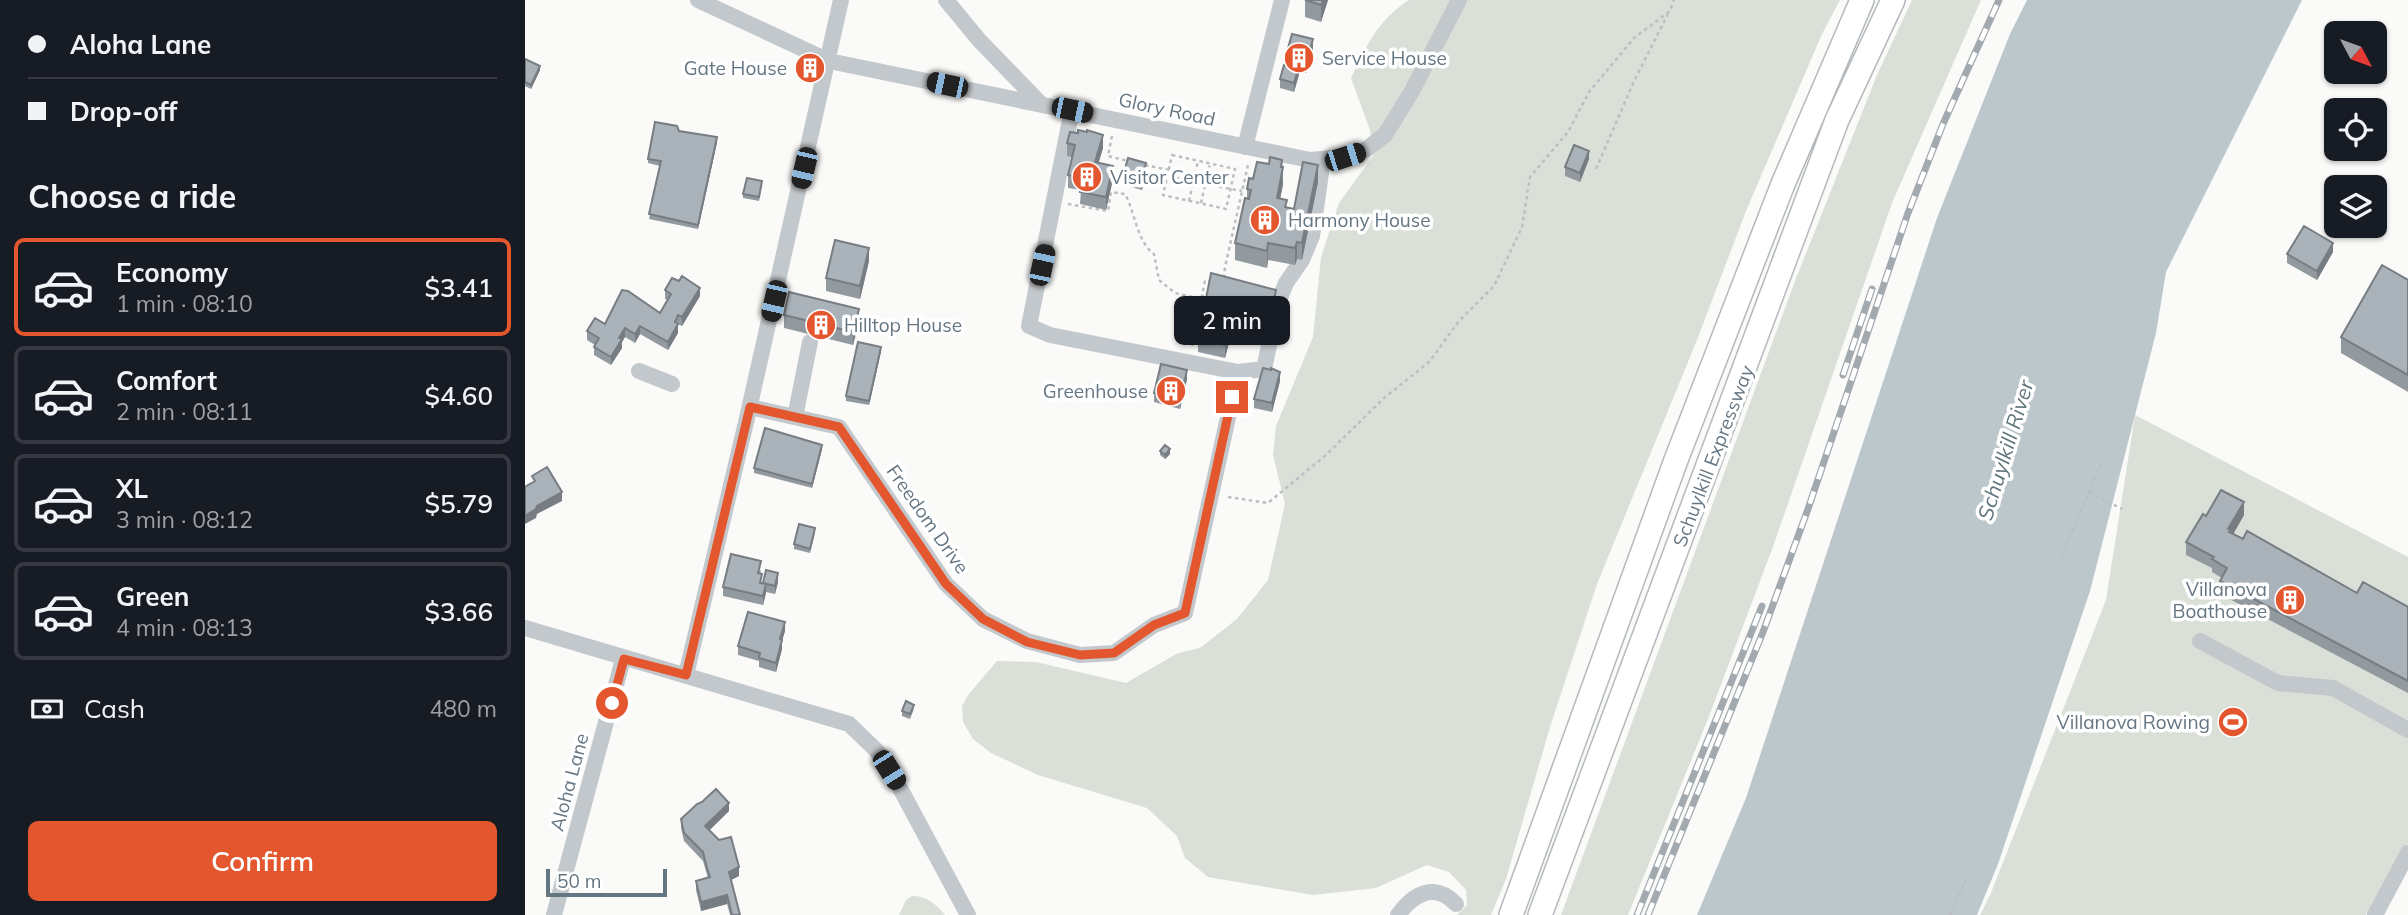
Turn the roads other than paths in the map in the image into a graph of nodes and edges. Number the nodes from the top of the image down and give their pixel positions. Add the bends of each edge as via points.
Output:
1 (698, 0) edge
2 (841, 0) edge
3 (946, 0) edge
4 (1282, 0) edge
5 (1459, 0) edge
6 (1862, 0) edge
7 (1893, 0) edge
8 (829, 61) junction
9 (1041, 105) junction
10 (1072, 110) junction
11 (1249, 147) junction
12 (1323, 159) junction
13 (810, 342) dead end
14 (639, 371) dead end
15 (1238, 372) junction
16 (671, 384) dead end
17 (750, 407) junction
18 (795, 418) junction
19 (525, 628) edge
20 (2200, 641) dead end
21 (624, 659) junction
22 (686, 675) junction
23 (2408, 730) edge
24 (2408, 853) edge
25 (1456, 904) dead end
26 (554, 915) edge
27 (968, 915) edge
28 (1398, 915) edge
29 (1511, 915) edge
30 (1540, 915) edge
31 (2375, 915) edge

1 - 8 street, Glory Road
2 - 8 street
3 - 9 street
4 - 11 street
5 - 12 street, Glory Road via 1385,135 1365,150
6 - 29 highway, Schuylkill Expressway via 1783,184 1676,460
7 - 30 highway, Schuylkill Expressway via 1837,120
8 - 9 street, Glory Road
8 - 17 street
9 - 10 street, Glory Road
10 - 11 street, Glory Road
10 - 15 street via 1029,326 1050,335
11 - 12 street, Glory Road
12 - 15 street via 1312,236 1278,303 1263,369
13 - 18 street
14 - 16 street
15 - 18 street, Freedom Drive via 1185,613 1154,625 1114,653 1080,655 1027,642 983,619 946,584 839,427
17 - 18 street, Freedom Drive
17 - 22 street
19 - 21 street
20 - 23 street via 2278,683 2333,688
21 - 22 street
21 - 26 street, Aloha Lane
22 - 27 street via 849,724 877,751
24 - 31 street
25 - 28 street via 1446,893 1428,892

